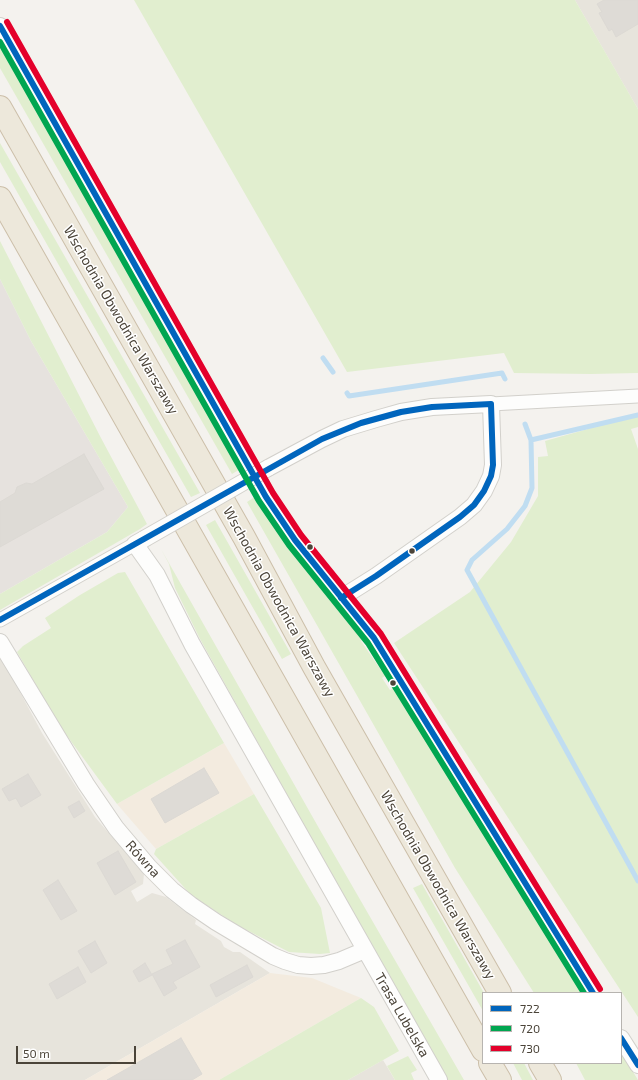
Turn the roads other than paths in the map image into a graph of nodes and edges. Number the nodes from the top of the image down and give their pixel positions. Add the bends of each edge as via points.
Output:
1 (0, 26) edge
2 (0, 107) edge
3 (0, 198) edge
4 (638, 396) edge
5 (491, 404) junction
6 (139, 542) junction
7 (341, 598) junction
8 (4, 618) edge
9 (0, 642) edge
10 (365, 950) junction
11 (499, 992) edge
12 (593, 992) edge
13 (622, 1040) edge
14 (482, 1048) edge
15 (491, 1064) edge
16 (541, 1064) edge
17 (638, 1066) edge
18 (439, 1080) edge
19 (500, 1080) edge
20 (550, 1080) edge

1 - 7 street via 266,497 295,540
2 - 11 highway, Wschodnia Obwodnica Warszawy
3 - 14 highway
4 - 5 street
5 - 6 street, bridge via 432,407 401,412 322,438
5 - 7 street via 493,465 491,476 474,505 376,576
6 - 8 street
6 - 10 street, Trasa Lubelska via 196,651
7 - 12 street via 374,638 391,664
9 - 10 street, Równa via 86,784 116,828 172,890 216,922 285,961 298,965 324,965
10 - 18 street, Trasa Lubelska
13 - 17 street
15 - 19 highway
16 - 20 highway

